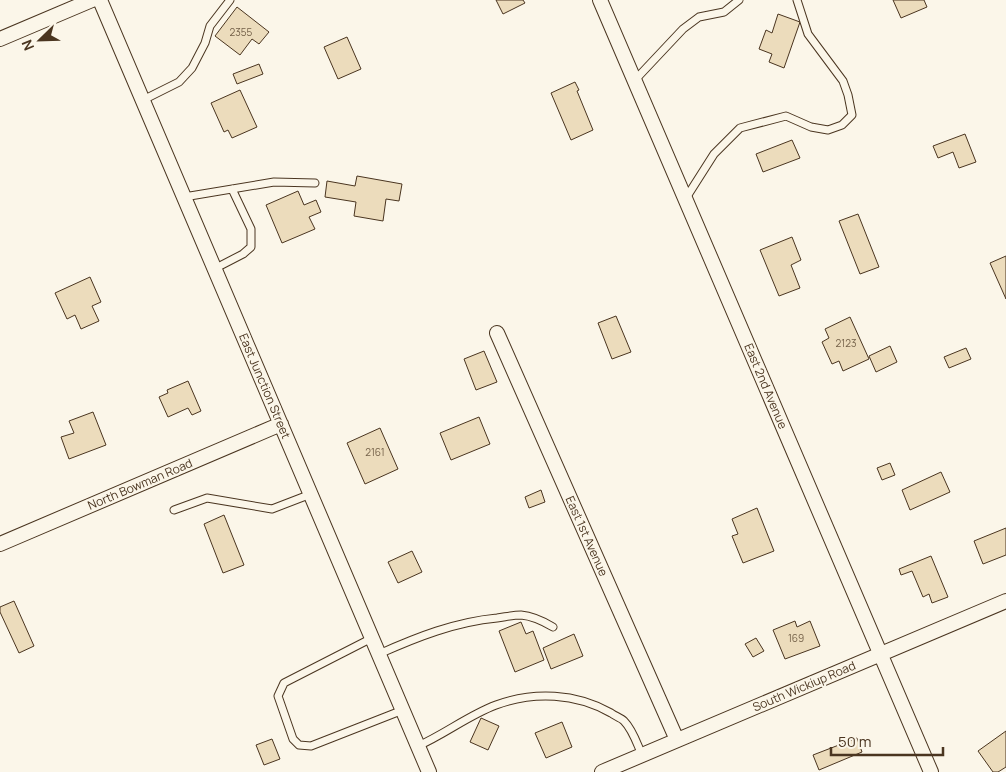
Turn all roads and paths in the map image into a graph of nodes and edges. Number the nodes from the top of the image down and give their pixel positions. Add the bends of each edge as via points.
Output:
1 (92, 0) edge
2 (100, 0) edge
3 (230, 0) edge
4 (739, 0) edge
5 (797, 0) edge
6 (602, 1) edge
7 (0, 39) edge
8 (635, 80) junction
9 (143, 100) junction
10 (315, 182) dead end
11 (232, 189) junction
12 (184, 197) junction
13 (686, 199) junction
14 (214, 269) junction
15 (497, 333) dead end
16 (281, 424) junction
17 (311, 494) junction
18 (174, 510) dead end
19 (0, 544) edge
20 (1006, 601) edge
21 (553, 627) dead end
22 (372, 638) junction
23 (379, 654) junction
24 (880, 654) junction
25 (403, 710) junction
26 (677, 740) junction
27 (418, 746) junction
28 (642, 755) junction
29 (429, 772) edge
30 (602, 772) edge
31 (932, 772) edge

1 - 7 street
2 - 9 street, East Junction Street
3 - 9 lane via 210,26 192,68 179,82
4 - 8 lane via 724,12 699,18 683,28
5 - 13 lane via 808,34 843,82 852,115 828,130 811,127 786,116 740,128 714,154
6 - 8 street, East 2nd Avenue
8 - 13 street, East 2nd Avenue
9 - 12 street, East Junction Street
10 - 11 lane via 274,182
11 - 12 lane
11 - 14 lane via 251,229 251,247
12 - 14 street, East Junction Street
13 - 24 street, East 2nd Avenue
14 - 16 street, East Junction Street
15 - 26 street, East 1st Avenue
16 - 17 street, East Junction Street
16 - 19 street, North Bowman Road
17 - 18 lane via 272,509 207,498
17 - 22 street, East Junction Street
20 - 24 street, South Wickiup Road
21 - 23 lane via 540,619 521,615 482,620 448,627
22 - 23 street, East Junction Street
22 - 25 lane via 284,683 278,696 293,739 299,746 310,746
23 - 25 street, East Junction Street
24 - 26 street, South Wickiup Road
24 - 31 street, East 2nd Avenue
25 - 27 street, East Junction Street
26 - 28 street, South Wickiup Road
27 - 28 lane via 495,705 548,695 578,699 624,721
27 - 29 street, East Junction Street
28 - 30 street, South Wickiup Road

